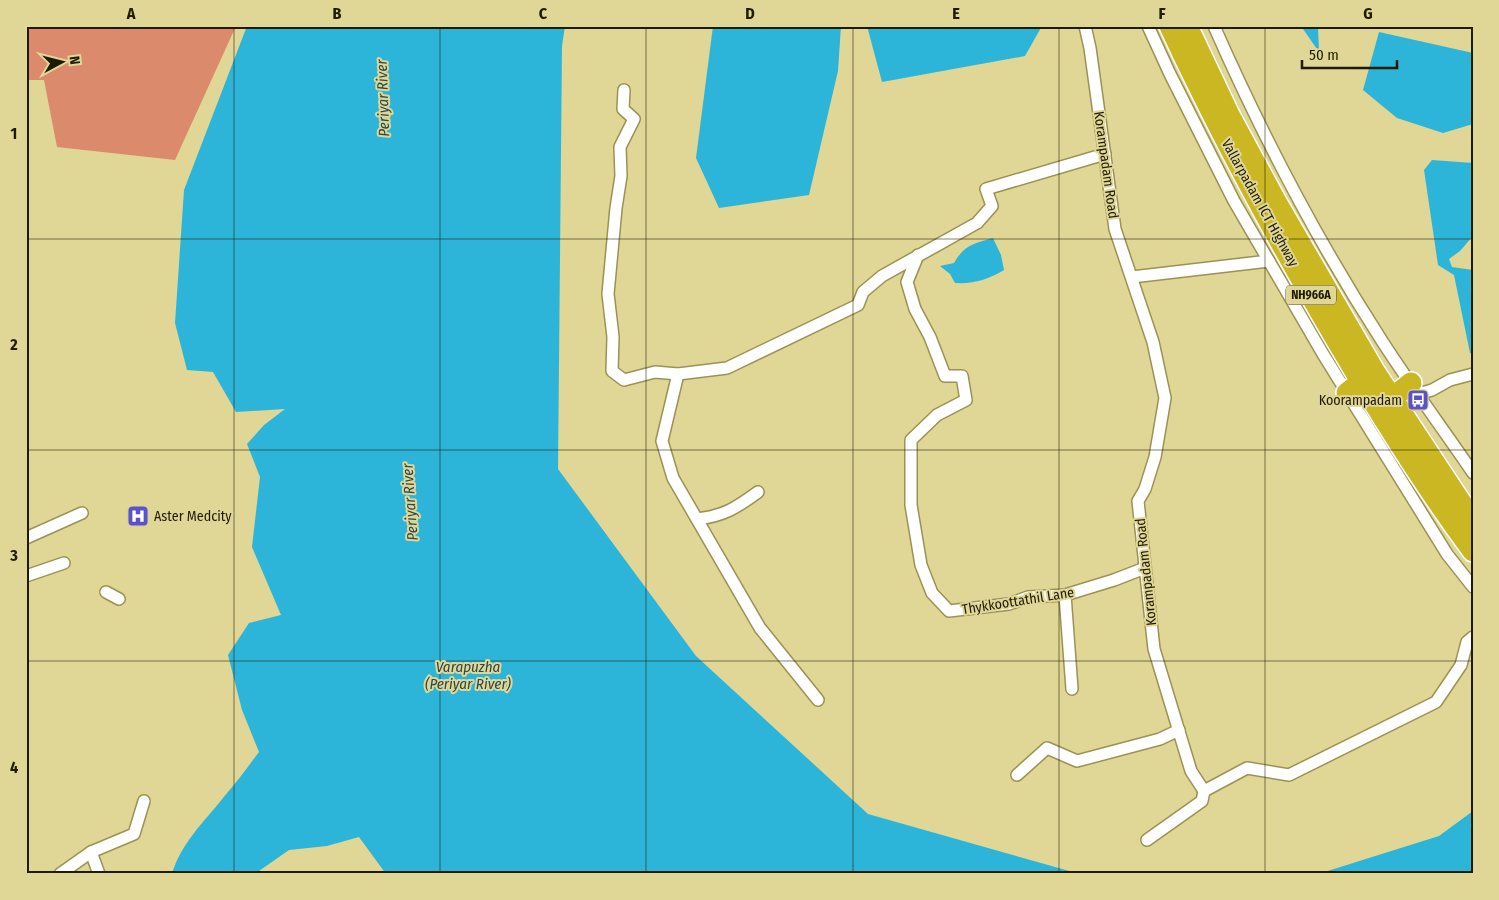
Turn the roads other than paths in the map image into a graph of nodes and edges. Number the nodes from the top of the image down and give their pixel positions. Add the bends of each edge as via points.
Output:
1 (1085, 26) edge
2 (1148, 26) edge
3 (1214, 26) edge
4 (1176, 27) edge
5 (624, 90) dead end
6 (1105, 154) junction
7 (918, 254) junction
8 (1269, 261) junction
9 (1132, 277) junction
10 (678, 374) junction
11 (1473, 374) edge
12 (1354, 388) junction
13 (1414, 388) junction
14 (1392, 398) junction
15 (1473, 473) edge
16 (758, 492) dead end
17 (82, 513) dead end
18 (697, 519) junction
19 (1473, 521) edge
20 (26, 538) edge
21 (1473, 551) edge
22 (64, 563) dead end
23 (1145, 568) junction
24 (26, 576) edge
25 (1473, 587) edge
26 (106, 592) dead end
27 (1066, 595) junction
28 (119, 599) dead end
29 (1473, 637) edge
30 (1072, 689) dead end
31 (818, 700) dead end
32 (1179, 730) junction
33 (1018, 775) dead end
34 (1204, 791) junction
35 (144, 800) dead end
36 (1147, 840) dead end
37 (91, 852) junction
38 (60, 874) edge
39 (99, 874) edge

1 - 6 street, Korampadam Road
2 - 8 street via 1230,193
3 - 13 street via 1288,180 1348,285
4 - 12 highway, Vallarpadam ICT Highway / NH966A via 1217,125
4 - 14 highway, Vallarpadam ICT Highway / NH966A
5 - 10 street via 623,109 634,119 620,147 621,176 608,294 614,337 612,371 624,380 656,372
6 - 7 street via 986,189 992,206 977,222
6 - 9 street, Korampadam Road via 1115,229
7 - 10 street via 863,292 858,305 727,368
7 - 27 street, Thykkoottathil Lane via 907,282 914,309 930,337 945,376 962,376 966,400 937,415 911,440 911,506 921,564 932,593 949,611 1009,604 1028,597
8 - 9 street
8 - 12 street
9 - 23 street, Korampadam Road via 1154,342 1165,398 1155,456 1138,501
10 - 18 street via 662,441 673,478
11 - 13 street via 1450,380 1432,390
12 - 21 highway, Vallarpadam ICT Highway / NH966A
12 - 25 street via 1447,554
13 - 14 highway
13 - 15 street
14 - 19 highway, Vallarpadam ICT Highway / NH966A
16 - 18 street via 716,516
17 - 20 street
18 - 31 street via 760,628
22 - 24 street
23 - 27 street, Thykkoottathil Lane
23 - 32 street, Korampadam Road via 1154,649
26 - 28 street
27 - 30 street
29 - 34 street via 1468,642 1461,665 1436,702 1289,776 1247,768
32 - 33 street via 1160,739 1078,761 1048,748
32 - 34 street, Korampadam Road via 1191,771
34 - 36 street via 1202,801
35 - 37 street via 134,834
37 - 38 street
37 - 39 street

